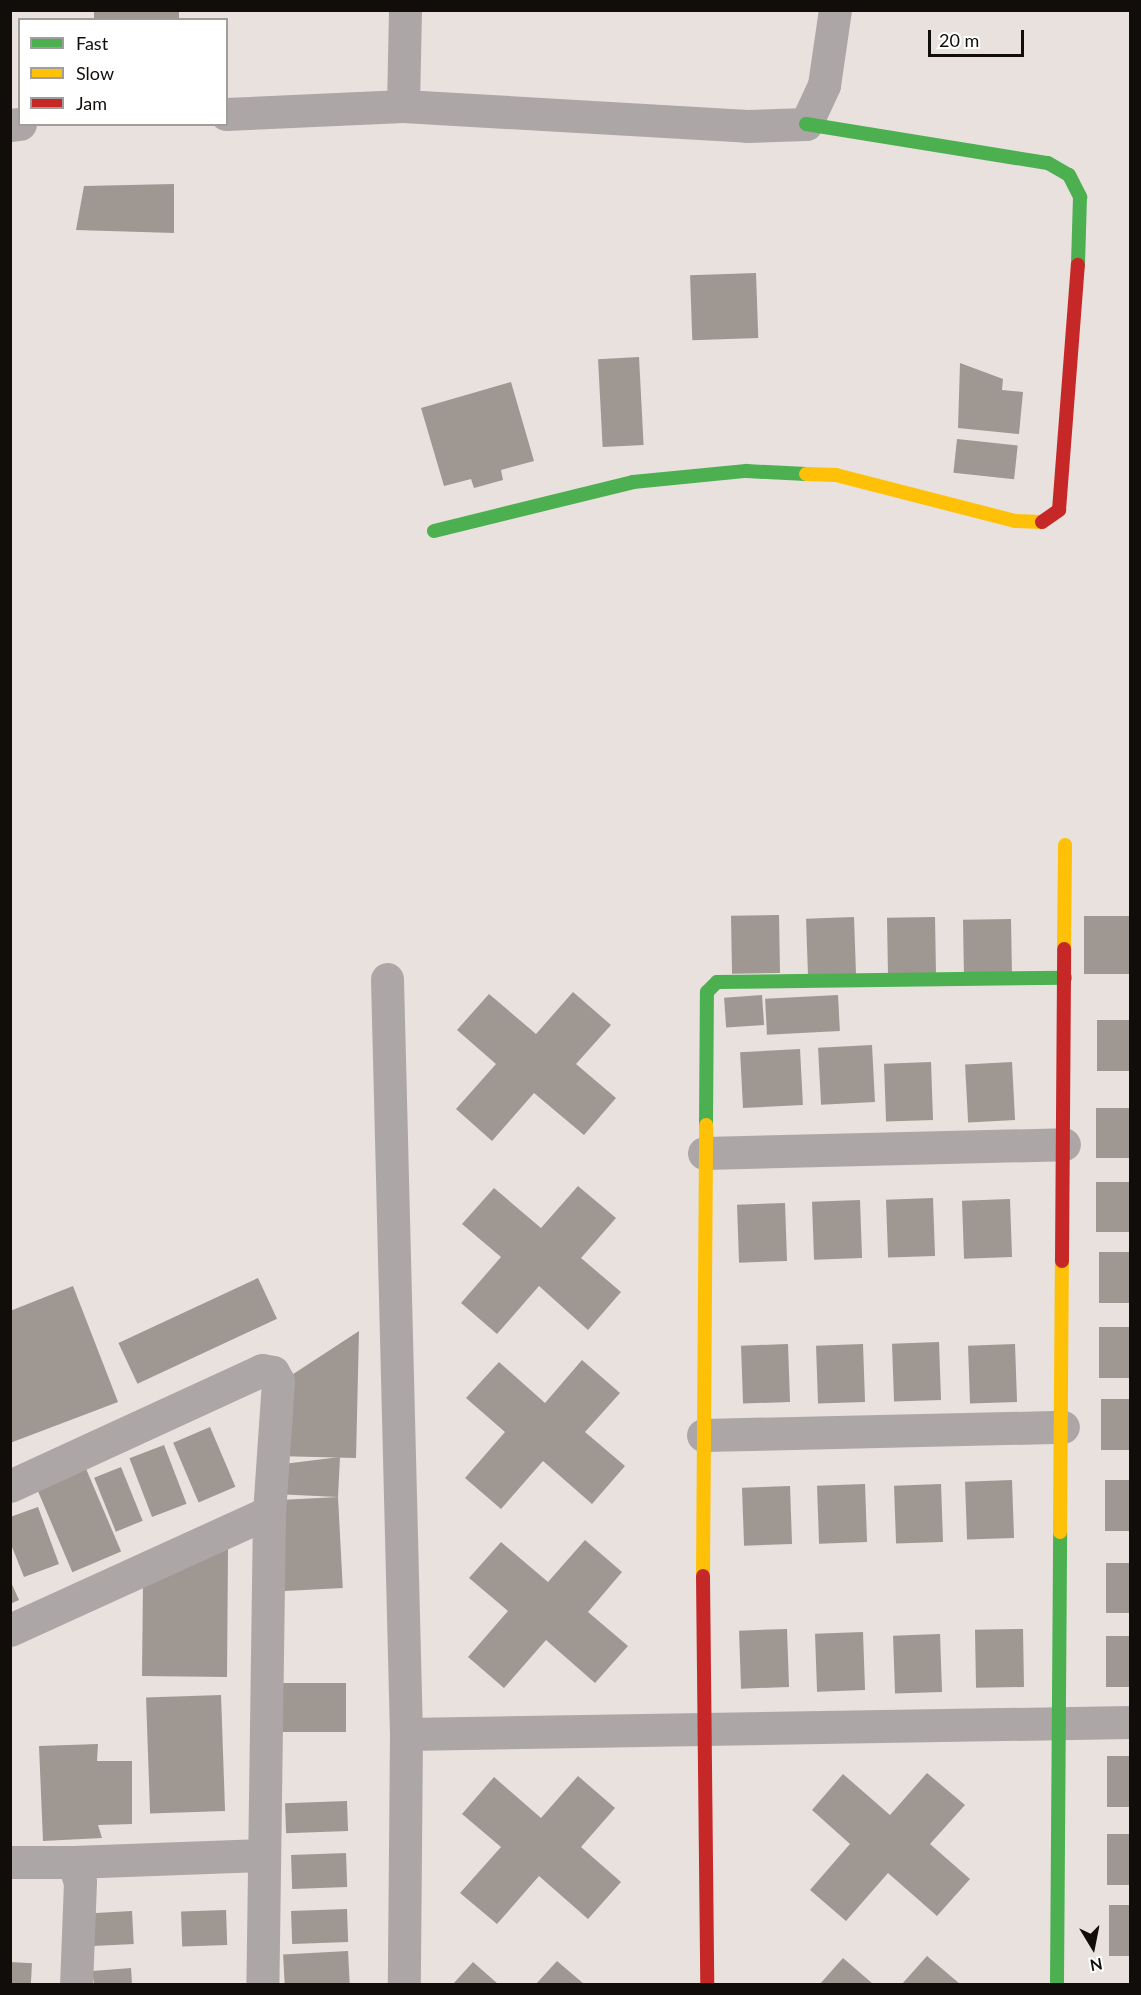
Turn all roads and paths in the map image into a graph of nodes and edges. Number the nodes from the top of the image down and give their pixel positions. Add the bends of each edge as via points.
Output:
1 (405, 10) edge
2 (835, 10) edge
3 (403, 106) junction
4 (228, 114) edge
5 (806, 124) junction
6 (434, 531) dead end
7 (1065, 845) dead end
8 (1065, 978) junction
9 (387, 979) dead end
10 (1064, 1144) junction
11 (704, 1152) junction
12 (1063, 1427) junction
13 (703, 1435) junction
14 (10, 1486) edge
15 (269, 1512) junction
16 (10, 1630) edge
17 (1061, 1721) junction
18 (1131, 1722) edge
19 (702, 1726) junction
20 (406, 1734) junction
21 (261, 1855) junction
22 (10, 1862) edge
23 (73, 1862) junction
24 (76, 1984) edge
25 (262, 1984) edge
26 (404, 1984) edge
27 (707, 1984) edge
28 (1057, 1984) edge

1 - 3 street
2 - 5 street via 824,85
3 - 4 street
3 - 5 street via 747,126
5 - 6 street via 1048,163 1069,175 1080,197 1059,510 1042,522 1015,521 836,475 746,471 633,482
7 - 8 street
8 - 10 street
8 - 11 street via 717,981 707,992
9 - 20 street
10 - 11 street
10 - 12 street
11 - 13 street
12 - 13 street
12 - 17 street
13 - 19 street
14 - 15 street via 262,1370 273,1372 278,1381
15 - 16 street
15 - 21 street
17 - 18 street
17 - 19 street
17 - 28 street
19 - 20 street
19 - 27 street
20 - 26 street
21 - 23 street
21 - 25 street
22 - 23 street
23 - 24 street via 80,1882

